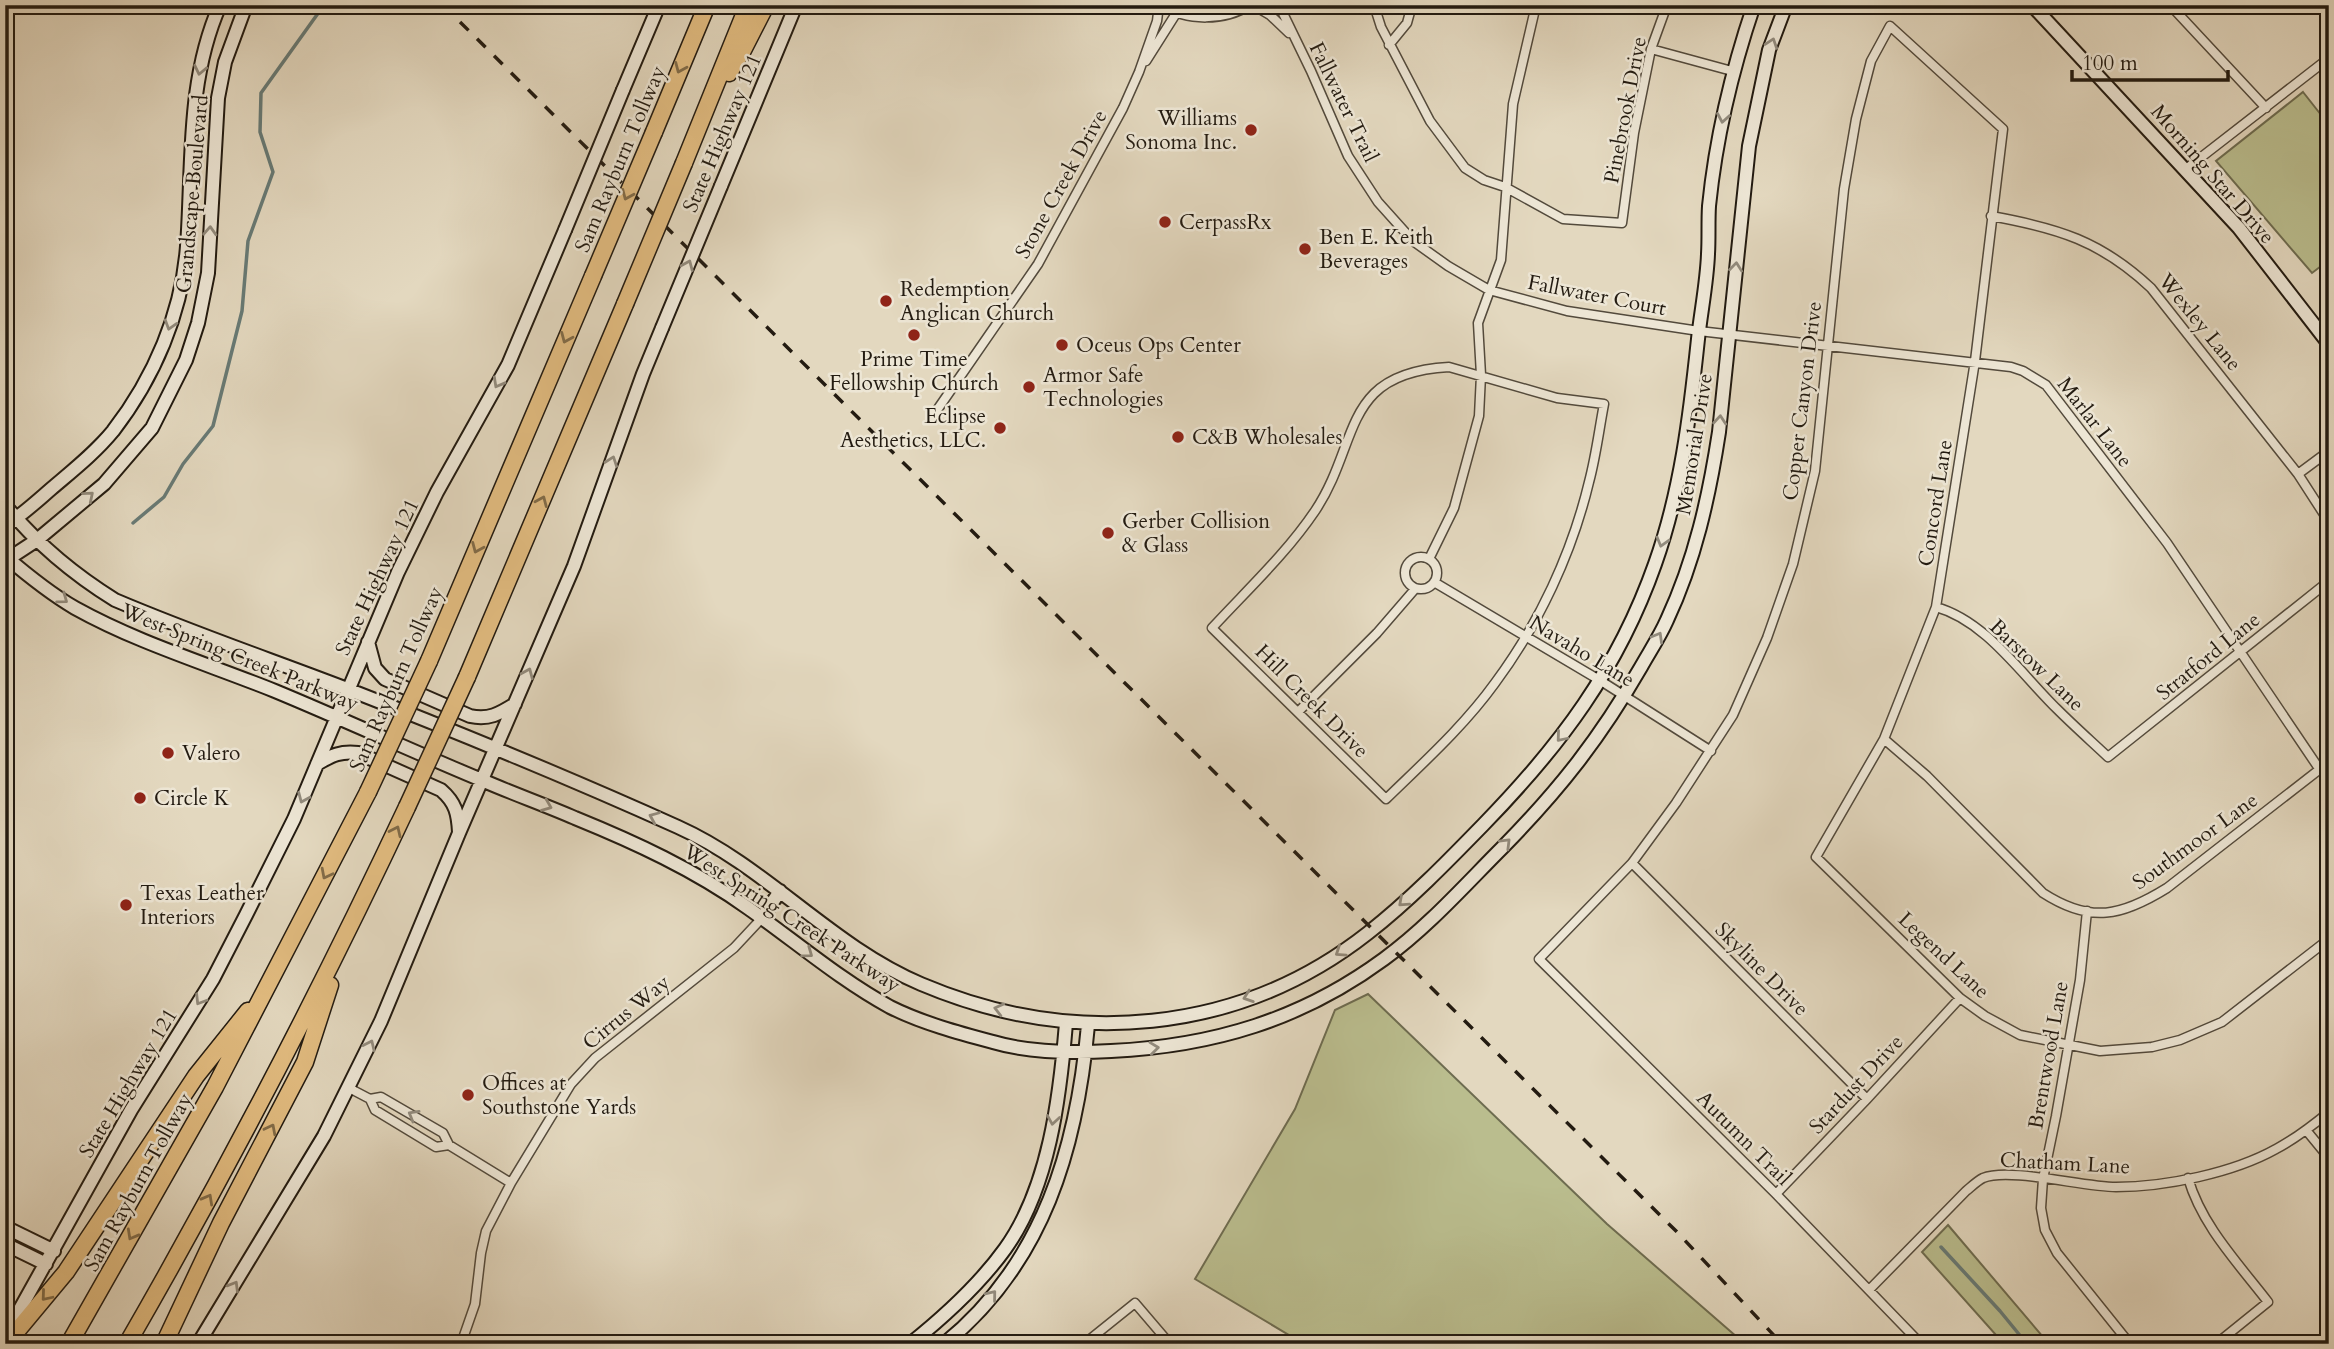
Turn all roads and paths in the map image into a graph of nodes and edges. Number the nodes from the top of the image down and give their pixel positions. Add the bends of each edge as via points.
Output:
1 (220, 5) edge
2 (246, 5) edge
3 (659, 5) edge
4 (707, 5) edge
5 (748, 5) edge
6 (766, 5) edge
7 (796, 5) edge
8 (1161, 5) edge
9 (1251, 5) edge
10 (1279, 5) edge
11 (1374, 5) edge
12 (1412, 5) edge
13 (1536, 5) edge
14 (1667, 5) edge
15 (1754, 5) edge
16 (1786, 5) edge
17 (2032, 5) edge
18 (2170, 5) edge
19 (1177, 12) junction
20 (1293, 38) junction
21 (1389, 45) junction
22 (1651, 49) junction
23 (2329, 58) edge
24 (1732, 71) junction
25 (1139, 72) junction
26 (706, 107) junction
27 (2266, 108) junction
28 (2003, 129) joint
29 (2186, 169) junction
30 (1505, 187) junction
31 (1991, 216) junction
32 (186, 258) junction
33 (209, 262) junction
34 (1489, 290) junction
35 (1699, 331) junction
36 (1729, 335) junction
37 (2329, 344) edge
38 (1828, 347) junction
39 (1975, 361) junction
40 (1481, 375) junction
41 (935, 413) dead end
42 (2329, 451) edge
43 (2298, 474) junction
44 (5, 505) edge
45 (11, 522) edge
46 (2329, 522) edge
47 (37, 540) junction
48 (6, 559) edge
49 (1429, 559) junction
50 (2329, 581) edge
51 (1434, 582) junction
52 (1415, 589) junction
53 (1936, 607) junction
54 (1526, 638) junction
55 (368, 642) junction
56 (2242, 652) junction
57 (1601, 681) junction
58 (347, 689) junction
59 (1624, 696) junction
60 (515, 704) junction
61 (1298, 712) junction
62 (336, 716) junction
63 (1884, 739) junction
64 (497, 748) junction
65 (1711, 751) junction
66 (2108, 757) joint
67 (2329, 762) edge
68 (317, 764) junction
69 (2320, 770) junction
70 (483, 781) junction
71 (459, 833) junction
72 (1816, 857) joint
73 (1632, 863) junction
74 (780, 891) junction
75 (2087, 911) junction
76 (762, 918) junction
77 (1368, 933) joint
78 (345, 937) junction
79 (2329, 939) edge
80 (1390, 955) joint
81 (1539, 959) joint
82 (271, 982) junction
83 (1960, 998) junction
84 (1066, 1023) junction
85 (1088, 1025) junction
86 (2067, 1046) junction
87 (1063, 1052) junction
88 (1086, 1053) junction
89 (349, 1088) junction
90 (370, 1099) junction
91 (1867, 1099) junction
92 (2329, 1112) edge
93 (2306, 1130) junction
94 (449, 1145) junction
95 (2329, 1158) edge
96 (2188, 1178) junction
97 (2043, 1179) junction
98 (511, 1183) junction
99 (1776, 1194) junction
100 (6, 1230) edge
101 (1010, 1240) junction
102 (5, 1244) edge
103 (1026, 1248) junction
104 (54, 1251) junction
105 (46, 1264) junction
106 (1869, 1290) junction
107 (5, 1336) edge
108 (6, 1344) edge
109 (69, 1344) edge
110 (127, 1344) edge
111 (164, 1344) edge
112 (198, 1344) edge
113 (461, 1344) edge
114 (910, 1344) edge
115 (944, 1344) edge
116 (1084, 1344) edge
117 (1170, 1344) edge
118 (1921, 1344) edge
119 (2130, 1344) edge
120 (2216, 1344) edge

1 -> 32 main road, Grandscape Boulevard via 205,46 192,120
33 -> 2 main road, Grandscape Boulevard via 218,98 225,62
3 -> 55 main road, State Highway 121, bridge via 508,365 437,492
4 -> 82 highway, Sam Rayburn Tollway, bridge via 429,662
5 - 26 highway
6 - 26 highway
60 -> 7 main road, State Highway 121, bridge via 574,566 643,374
8 - 19 street
8 - 25 street, Stone Creek Drive
9 - 19 street via 1207,17
9 - 20 street, Fallwater Trail via 1270,15
10 - 20 street, Fallwater Trail
11 - 21 street
12 - 21 street via 1407,23
13 - 30 street via 1513,104
14 - 22 street, Pinebrook Drive
15 - 24 main road, Memorial Drive
36 -> 16 main road, Memorial Drive via 1752,124 1769,50
17 - 29 main road, Morning Star Drive
18 - 27 street
19 - 25 street, Stone Creek Drive
20 - 34 street, Fallwater Trail via 1348,156 1378,202 1413,241
21 - 30 street via 1430,121 1465,168
22 - 24 street
22 - 30 street, Pinebrook Drive via 1622,223 1563,219
23 - 27 street
24 -> 35 main road, Memorial Drive via 1709,209
25 - 41 street, Stone Creek Drive via 1038,264
78 -> 26 highway, bridge via 467,677
27 - 29 street
28 - 31 street, Concord Lane
28 - 38 street, Copper Canyon Drive via 1890,26 1871,61 1856,119
29 - 37 main road, Morning Star Drive via 2239,228
30 - 34 street via 1501,260
31 - 39 street, Concord Lane
31 - 43 street, Wexley Lane via 2058,231 2129,268 2151,288
32 - 33 main road
32 -> 45 main road, Grandscape Boulevard via 168,333 134,401 86,460
47 -> 33 main road, Grandscape Boulevard via 104,484 152,428 186,360
34 - 35 street, Fallwater Court via 1567,311
34 - 40 street via 1478,323
35 - 36 street, Marlar Lane
35 -> 57 main road, Memorial Drive via 1682,467 1671,512 1635,618
36 - 38 street, Marlar Lane
59 -> 36 main road, Memorial Drive via 1666,623 1703,521 1719,432
38 - 39 street, Marlar Lane
38 - 65 street, Copper Canyon Drive via 1815,471 1793,564 1752,677
39 - 53 street, Concord Lane
39 - 56 street, Marlar Lane via 2023,370 2046,385 2168,543
40 - 49 street via 1479,416 1454,508
40 - 54 street via 1557,398 1604,404 1589,483 1561,569
40 - 61 street, Hill Creek Drive via 1449,367 1421,369 1393,378 1369,400 1353,423 1316,509 1213,628
42 - 43 street
43 - 46 street, Wexley Lane
44 - 45 main road, West Spring Creek Parkway
45 - 47 main road, West Spring Creek Parkway
47 - 48 main road, Grandscape Boulevard
47 - 58 main road, West Spring Creek Parkway via 81,579 115,600
48 -> 62 main road, West Spring Creek Parkway via 69,605 131,636
49 - 51 street via 1437,572
49 - 52 street via 1417,558 1407,565 1406,580
50 - 56 street, Stratford Lane
51 - 52 street via 1426,589
51 - 54 street, Navaho Lane
52 - 61 street
53 - 63 street, Concord Lane
53 - 66 street, Barstow Lane via 1954,612 1987,638
54 - 57 street, Navaho Lane
54 - 61 street, Hill Creek Drive via 1477,705 1386,799
55 - 58 main road, State Highway 121
55 - 60 main road via 375,668 385,679 470,716 484,719
56 - 66 street, Stratford Lane
56 - 69 street, Marlar Lane
57 - 59 street, Navaho Lane
57 -> 77 main road, Memorial Drive via 1522,785
58 - 62 main road, State Highway 121
58 - 64 main road, West Spring Creek Parkway
59 - 65 street, Navaho Lane
80 -> 59 main road, Memorial Drive via 1544,804 1593,745
60 - 64 main road, State Highway 121
62 - 68 main road, State Highway 121
62 - 70 main road, West Spring Creek Parkway
63 - 72 street, Concord Lane
63 - 75 street, Southmoor Lane via 2043,893
64 - 70 main road, State Highway 121
74 -> 64 main road, West Spring Creek Parkway via 685,830
65 - 73 street, Copper Canyon Drive
67 - 69 street, Southmoor Lane
68 - 71 main road via 343,751 358,753 441,790 452,799
68 -> 104 main road, State Highway 121 via 213,979 131,1110
69 - 75 street, Southmoor Lane via 2141,904 2114,914
70 - 71 main road, State Highway 121
70 -> 76 main road, West Spring Creek Parkway via 670,861
89 -> 71 main road, State Highway 121 via 382,1021
72 - 83 street, Legend Lane
73 - 81 street, Copper Canyon Drive
73 - 91 street, Skyline Drive
74 - 76 main road
84 -> 74 main road, West Spring Creek Parkway via 978,1004 920,984 856,950
75 - 86 street, Brentwood Lane
76 -> 87 main road, West Spring Creek Parkway via 812,957 891,1007 1000,1044
76 - 98 street, Cirrus Way via 734,948 595,1058 571,1084
77 -> 85 main road, West Spring Creek Parkway via 1311,971 1251,997 1188,1016
110 -> 78 highway via 262,1101
111 -> 78 highway via 305,1062
79 - 86 street, Legend Lane via 2222,1022 2201,1032 2152,1047 2101,1051
88 -> 80 main road, West Spring Creek Parkway via 1207,1041 1256,1027 1302,1007
81 - 99 street, Autumn Trail
82 -> 108 highway via 196,1076 66,1272
82 -> 109 highway, Sam Rayburn Tollway
83 - 86 street, Legend Lane via 2021,1035
83 - 91 street, Stardust Drive
84 - 85 main road, West Spring Creek Parkway
84 - 87 main road
85 - 88 main road
86 - 97 street, Brentwood Lane
87 - 88 main road, West Spring Creek Parkway
87 -> 101 main road via 1038,1180
88 - 103 main road via 1053,1196
89 - 90 street
112 -> 89 main road, State Highway 121
94 -> 90 street via 443,1133 381,1097
90 - 94 street via 375,1110 436,1147
91 - 99 street, Stardust Drive
92 - 93 street, Chatham Lane
93 - 95 street
93 - 96 street, Chatham Lane via 2240,1166
94 - 98 street
96 - 97 street, Chatham Lane via 2115,1187
96 - 120 street via 2206,1222 2268,1302
97 - 106 street, Chatham Lane via 2005,1174 1983,1178
97 - 119 street, Brentwood Lane via 2045,1230 2057,1253
98 - 113 street, Cirrus Way via 486,1231 475,1304
99 - 106 street, Autumn Trail
100 - 104 main road
101 - 103 main road
101 - 114 main road via 977,1284
102 - 105 main road
115 -> 103 main road via 992,1297
104 - 105 main road, State Highway 121
105 - 107 main road, State Highway 121
106 - 118 street, Autumn Trail
116 - 117 street via 1136,1303

